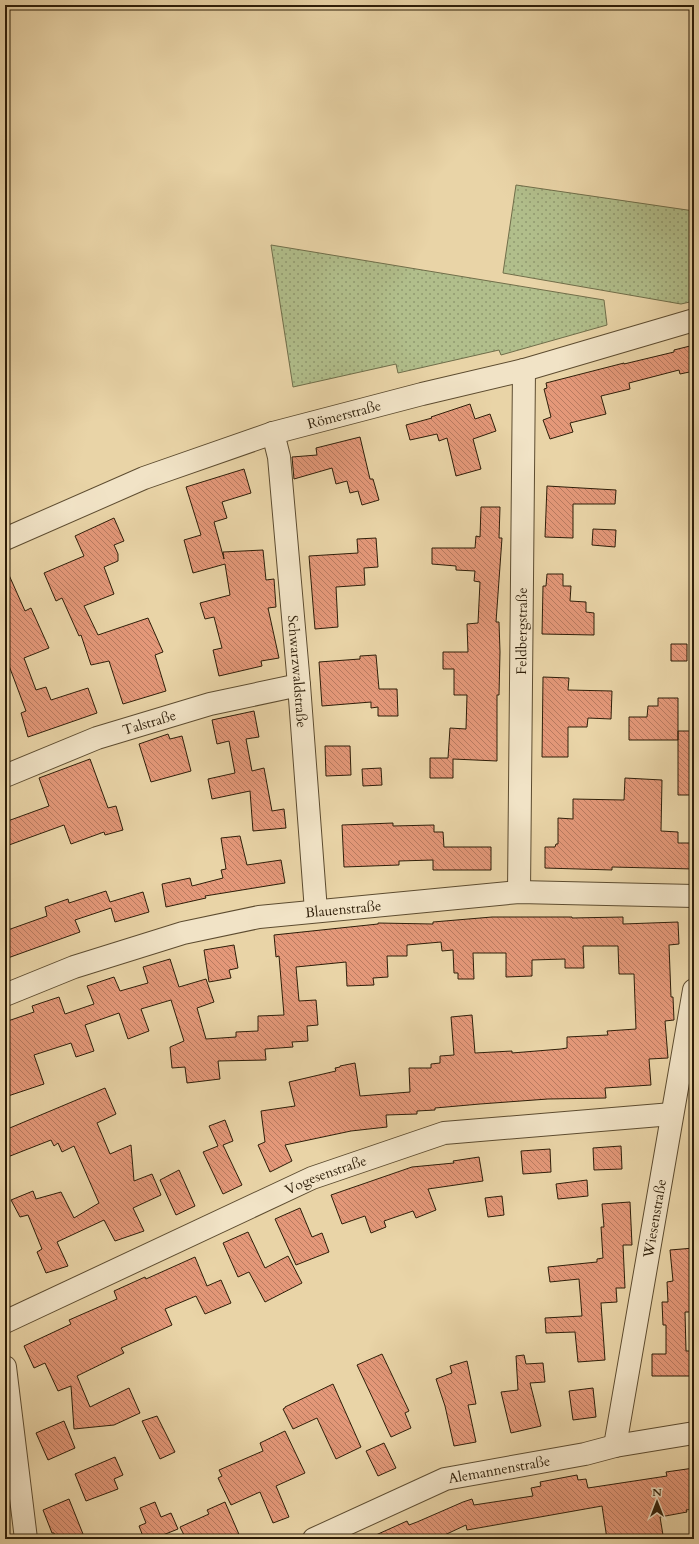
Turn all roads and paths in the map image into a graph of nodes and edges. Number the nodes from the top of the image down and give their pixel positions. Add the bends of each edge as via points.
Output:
1 (694, 320) edge
2 (524, 370) junction
3 (273, 433) junction
4 (5, 539) edge
5 (299, 685) junction
6 (5, 776) edge
7 (519, 892) junction
8 (694, 896) edge
9 (316, 911) junction
10 (694, 990) edge
11 (5, 994) edge
12 (672, 1114) junction
13 (5, 1322) edge
14 (5, 1367) edge
15 (694, 1433) edge
16 (615, 1446) junction
17 (26, 1539) edge
18 (314, 1539) edge

1 - 2 street, Römerstraße
2 - 3 street, Römerstraße
2 - 7 street, Feldbergstraße
3 - 4 street, Römerstraße via 144,478
3 - 5 street, Schwarzwaldstraße via 279,457
5 - 6 street, Talstraße via 210,704 97,738
5 - 9 street, Schwarzwaldstraße
7 - 8 street, Blauenstraße
7 - 9 street, Blauenstraße
9 - 11 street, Blauenstraße via 259,917 183,933 74,967
10 - 12 street, Wiesenstraße
12 - 13 street, Vogesenstraße via 444,1133 312,1178
12 - 16 street, Wiesenstraße
14 - 17 street
15 - 16 street, Alemannenstraße
16 - 18 street, Alemannenstraße via 585,1454 445,1479

